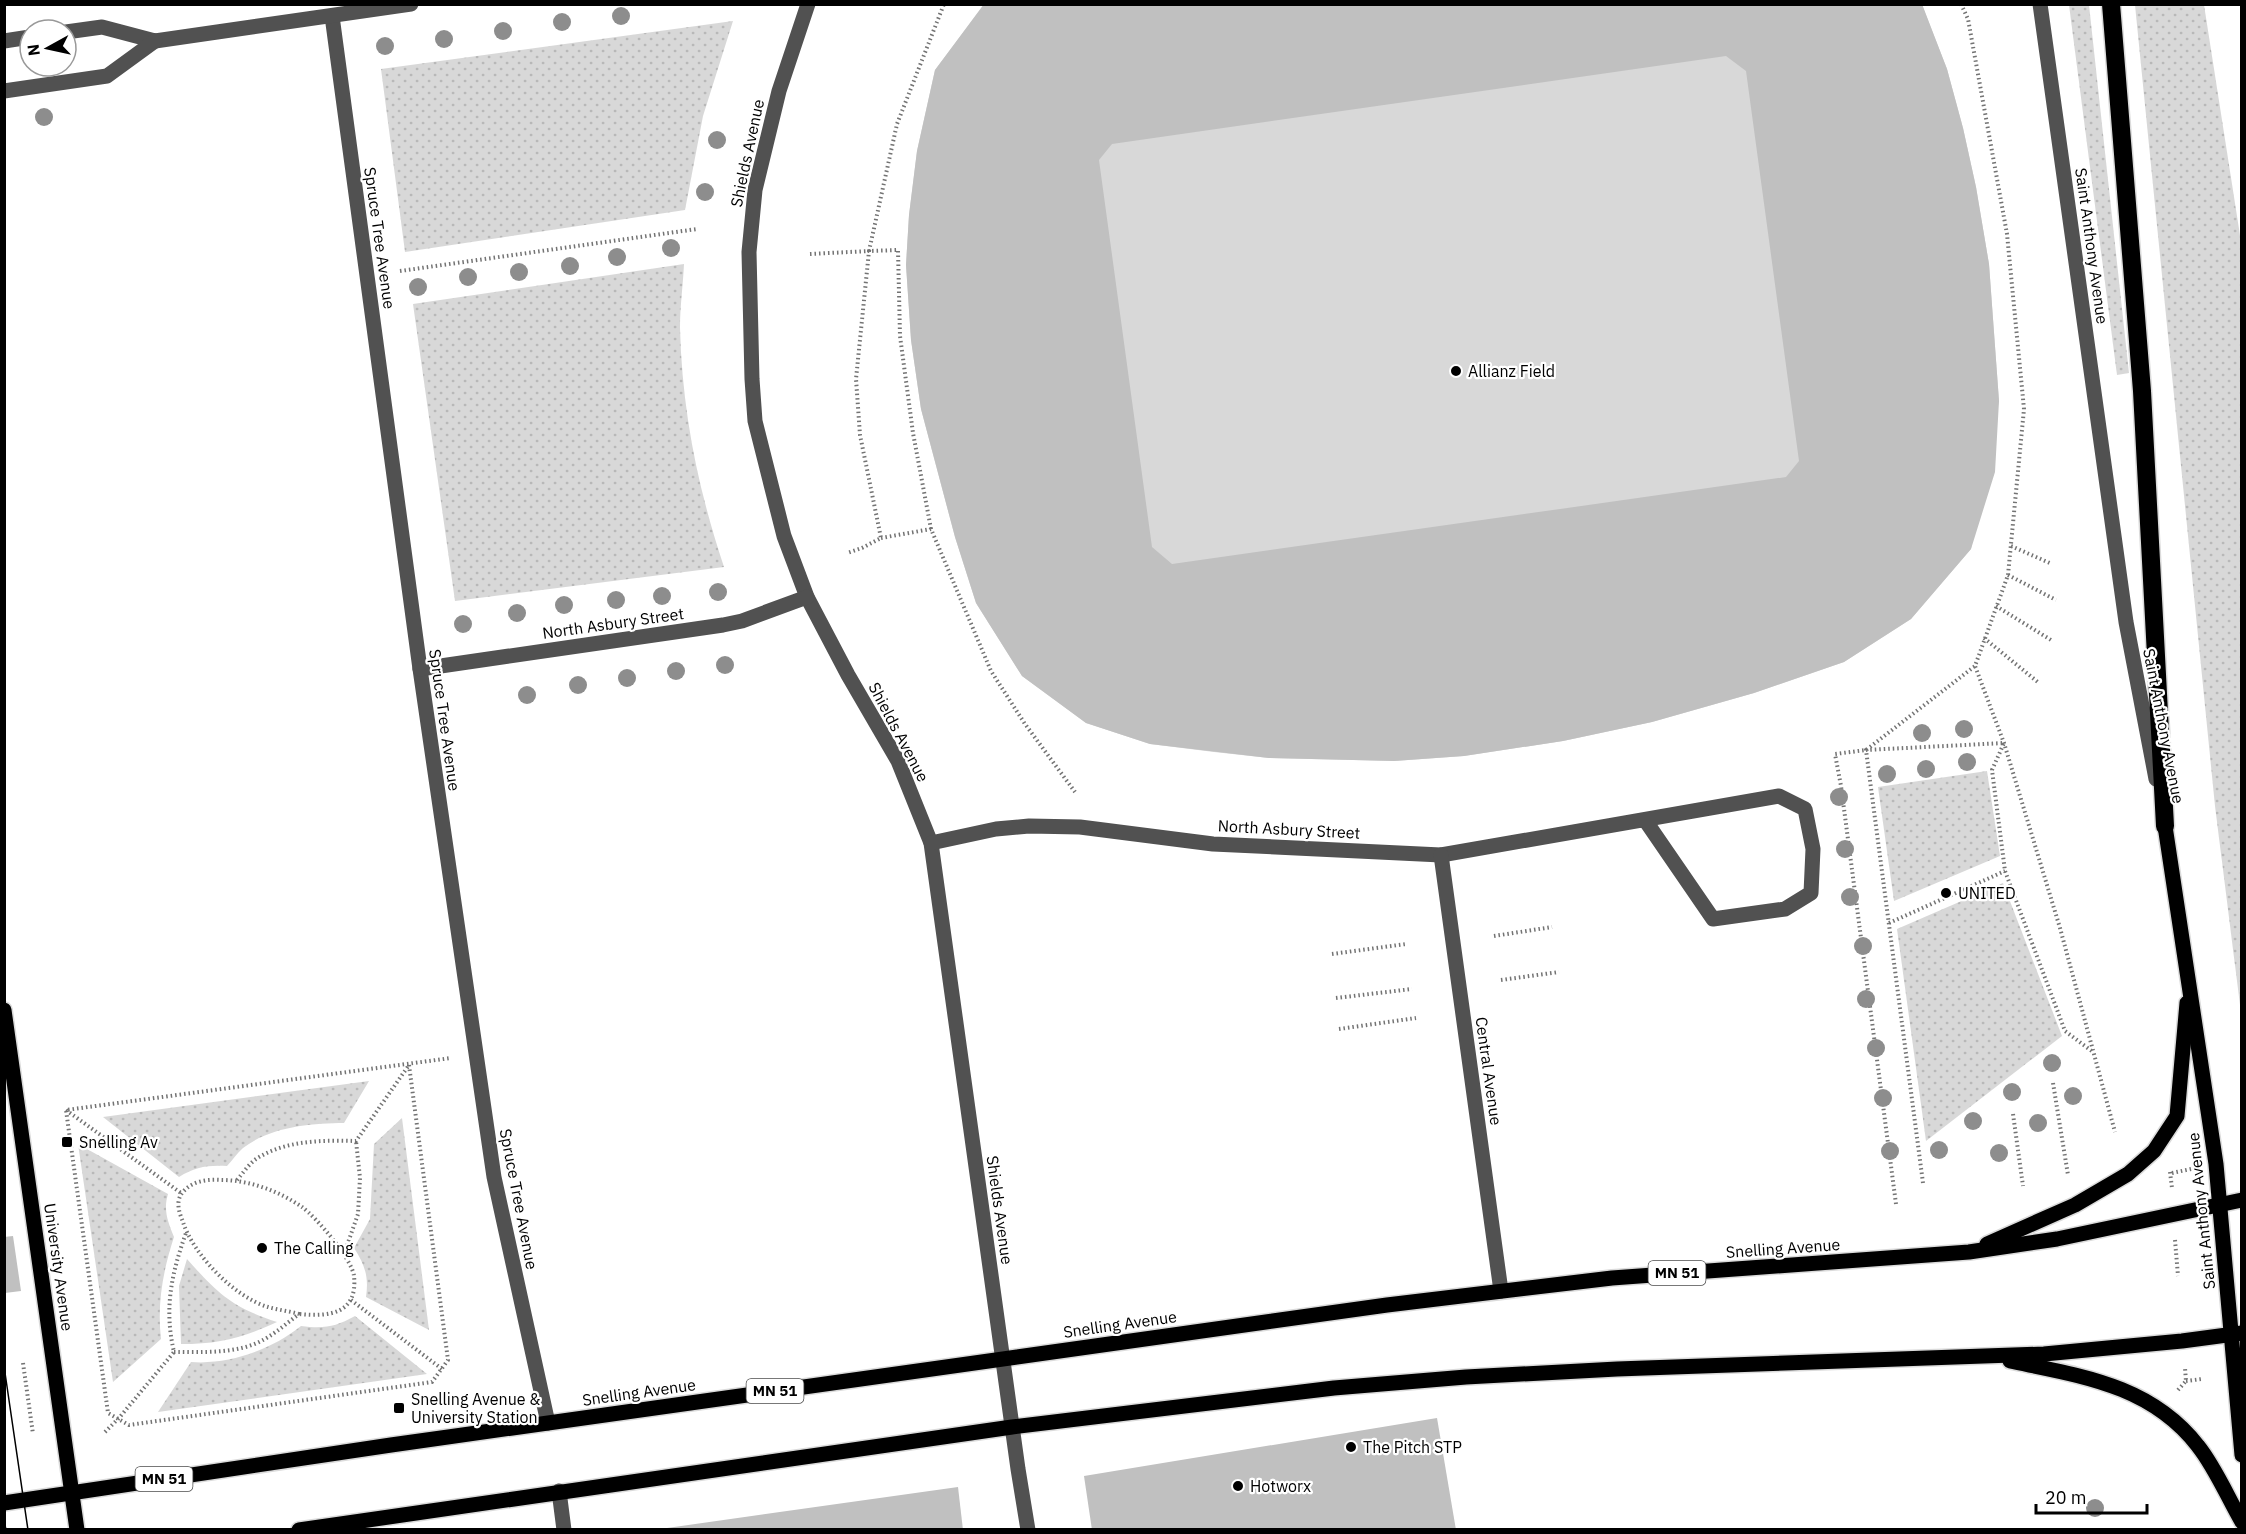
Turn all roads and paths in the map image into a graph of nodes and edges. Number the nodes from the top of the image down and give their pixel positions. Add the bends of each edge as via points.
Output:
1 (411, 4) edge
2 (808, 4) edge
3 (944, 4) edge
4 (1961, 4) edge
5 (2040, 4) edge
6 (2111, 4) edge
7 (332, 16) junction
8 (78, 30) edge
9 (155, 41) junction
10 (4, 91) edge
11 (697, 229) dead end
12 (869, 251) junction
13 (810, 254) dead end
14 (400, 271) dead end
15 (931, 529) junction
16 (881, 538) junction
17 (2011, 546) junction
18 (847, 553) dead end
19 (2052, 564) dead end
20 (2008, 575) junction
21 (807, 597) junction
22 (2056, 600) dead end
23 (1996, 606) junction
24 (1984, 638) junction
25 (2051, 640) dead end
26 (1975, 666) junction
27 (420, 669) junction
28 (2039, 683) dead end
29 (2004, 743) junction
30 (1866, 750) junction
31 (1075, 792) dead end
32 (1645, 820) junction
33 (2165, 826) junction
34 (931, 843) junction
35 (1441, 855) junction
36 (2005, 871) junction
37 (1889, 923) junction
38 (1552, 927) dead end
39 (1494, 936) dead end
40 (1406, 944) dead end
41 (1332, 954) dead end
42 (1558, 972) dead end
43 (2188, 973) junction
44 (1501, 980) dead end
45 (1412, 989) dead end
46 (1336, 998) dead end
47 (4, 1010) edge
48 (1416, 1018) dead end
49 (1339, 1029) dead end
50 (2094, 1052) junction
51 (475, 1055) junction
52 (409, 1065) junction
53 (2053, 1083) dead end
54 (66, 1110) junction
55 (2013, 1114) dead end
56 (2115, 1132) dead end
57 (356, 1140) junction
58 (2194, 1168) dead end
59 (2068, 1175) dead end
60 (237, 1180) junction
61 (1923, 1183) dead end
62 (2023, 1186) dead end
63 (2172, 1189) dead end
64 (181, 1193) junction
65 (2241, 1200) edge
66 (1896, 1204) dead end
67 (2220, 1204) junction
68 (186, 1233) junction
69 (2175, 1239) dead end
70 (1969, 1252) junction
71 (344, 1254) junction
72 (2178, 1276) dead end
73 (1501, 1291) junction
74 (351, 1300) junction
75 (299, 1314) junction
76 (2236, 1333) edge
77 (174, 1352) junction
78 (1990, 1357) junction
79 (1002, 1359) junction
80 (23, 1363) dead end
81 (2185, 1367) dead end
82 (442, 1369) junction
83 (2202, 1379) dead end
84 (2186, 1381) junction
85 (2177, 1391) dead end
86 (119, 1419) junction
87 (548, 1423) junction
88 (1012, 1426) junction
89 (105, 1432) dead end
90 (33, 1434) dead end
91 (2241, 1455) edge
92 (559, 1491) junction
93 (72, 1493) junction
94 (4, 1503) edge
95 (2241, 1521) edge
96 (77, 1530) edge
97 (298, 1530) edge
98 (564, 1530) edge
99 (1028, 1530) edge

1 - 7 street
2 - 21 street, Shields Avenue via 779,91 755,190 749,252 755,421 784,536
3 - 12 path via 897,124
4 - 17 path via 1968,19 2007,234 2022,386 2024,409
5 - 33 street, Saint Anthony Avenue via 2126,622
6 - 33 highway via 2142,391
7 - 9 street
7 - 27 street, Spruce Tree Avenue
8 - 9 street via 102,27
9 - 10 street via 107,76
11 - 14 path
12 - 13 path
12 - 15 path via 898,250 900,336
12 - 16 path via 856,379 860,435
15 - 16 path
15 - 31 path via 991,671
16 - 18 path
17 - 19 path
17 - 20 path
20 - 22 path
20 - 23 path
21 - 27 street, North Asbury Street via 723,625
21 - 34 street, Shields Avenue via 898,761
23 - 24 path
23 - 25 path
24 - 26 path
24 - 28 path
26 - 29 path
26 - 30 path
27 - 51 street, Spruce Tree Avenue
29 - 30 path
29 - 36 path via 1992,770
29 - 50 path
30 - 37 path
30 - 66 path via 1835,754
32 - 32 street, North Asbury Street via 1713,919 1785,909 1811,893 1813,849 1805,809 1779,796
32 - 35 street, North Asbury Street
33 - 43 main road, Saint Anthony Avenue
34 - 35 street, North Asbury Street via 1007,828 1080,827 1213,844
34 - 79 street, Shields Avenue
35 - 73 street, Central Avenue
36 - 37 path
36 - 50 path via 2065,1031
37 - 61 path
38 - 39 path
40 - 41 path
42 - 44 path
43 - 67 main road, Saint Anthony Avenue
43 - 70 main road via 2177,1116 2154,1151 2128,1174 2075,1205
45 - 46 path
47 - 93 main road, University Avenue
48 - 49 path
50 - 56 path
51 - 52 path
51 - 87 street, Spruce Tree Avenue via 499,1209
52 - 54 path
52 - 57 path
52 - 82 path via 448,1360
53 - 59 path
54 - 64 path
54 - 86 path via 108,1413
55 - 62 path
57 - 60 path via 322,1140 282,1148 256,1160
57 - 71 path via 358,1214
58 - 63 path via 2171,1173
60 - 64 path via 194,1183
60 - 71 path via 272,1190 302,1207
64 - 68 path via 177,1206
65 - 67 main road, Snelling Avenue / MN 51
67 - 70 main road, Snelling Avenue / MN 51 via 2057,1239
67 - 76 main road, Saint Anthony Avenue
68 - 75 path via 203,1258 234,1288 266,1306
68 - 77 path via 174,1265 170,1292 168,1329
69 - 72 path
70 - 73 main road, Snelling Avenue / MN 51 via 1612,1278
71 - 74 path via 354,1274
73 - 79 main road, Snelling Avenue / MN 51
74 - 75 path via 341,1312
74 - 82 path
75 - 77 path via 260,1342 228,1350
76 - 78 main road via 2105,1349
76 - 91 main road, Saint Anthony Avenue
77 - 86 path
78 - 88 main road via 1617,1368 1466,1377 1278,1394
78 - 95 main road via 2083,1376 2139,1396 2161,1410 2199,1447
79 - 87 main road, Snelling Avenue / MN 51
79 - 88 street, Shields Avenue
80 - 90 path
81 - 84 path
82 - 86 path via 432,1382 129,1425
83 - 84 path
84 - 85 path
86 - 89 path
87 - 93 main road, Snelling Avenue / MN 51
88 - 92 main road
88 - 99 street, Shields Avenue
92 - 97 main road
92 - 98 street
93 - 94 main road, Snelling Avenue / MN 51
93 - 96 main road, University Avenue

